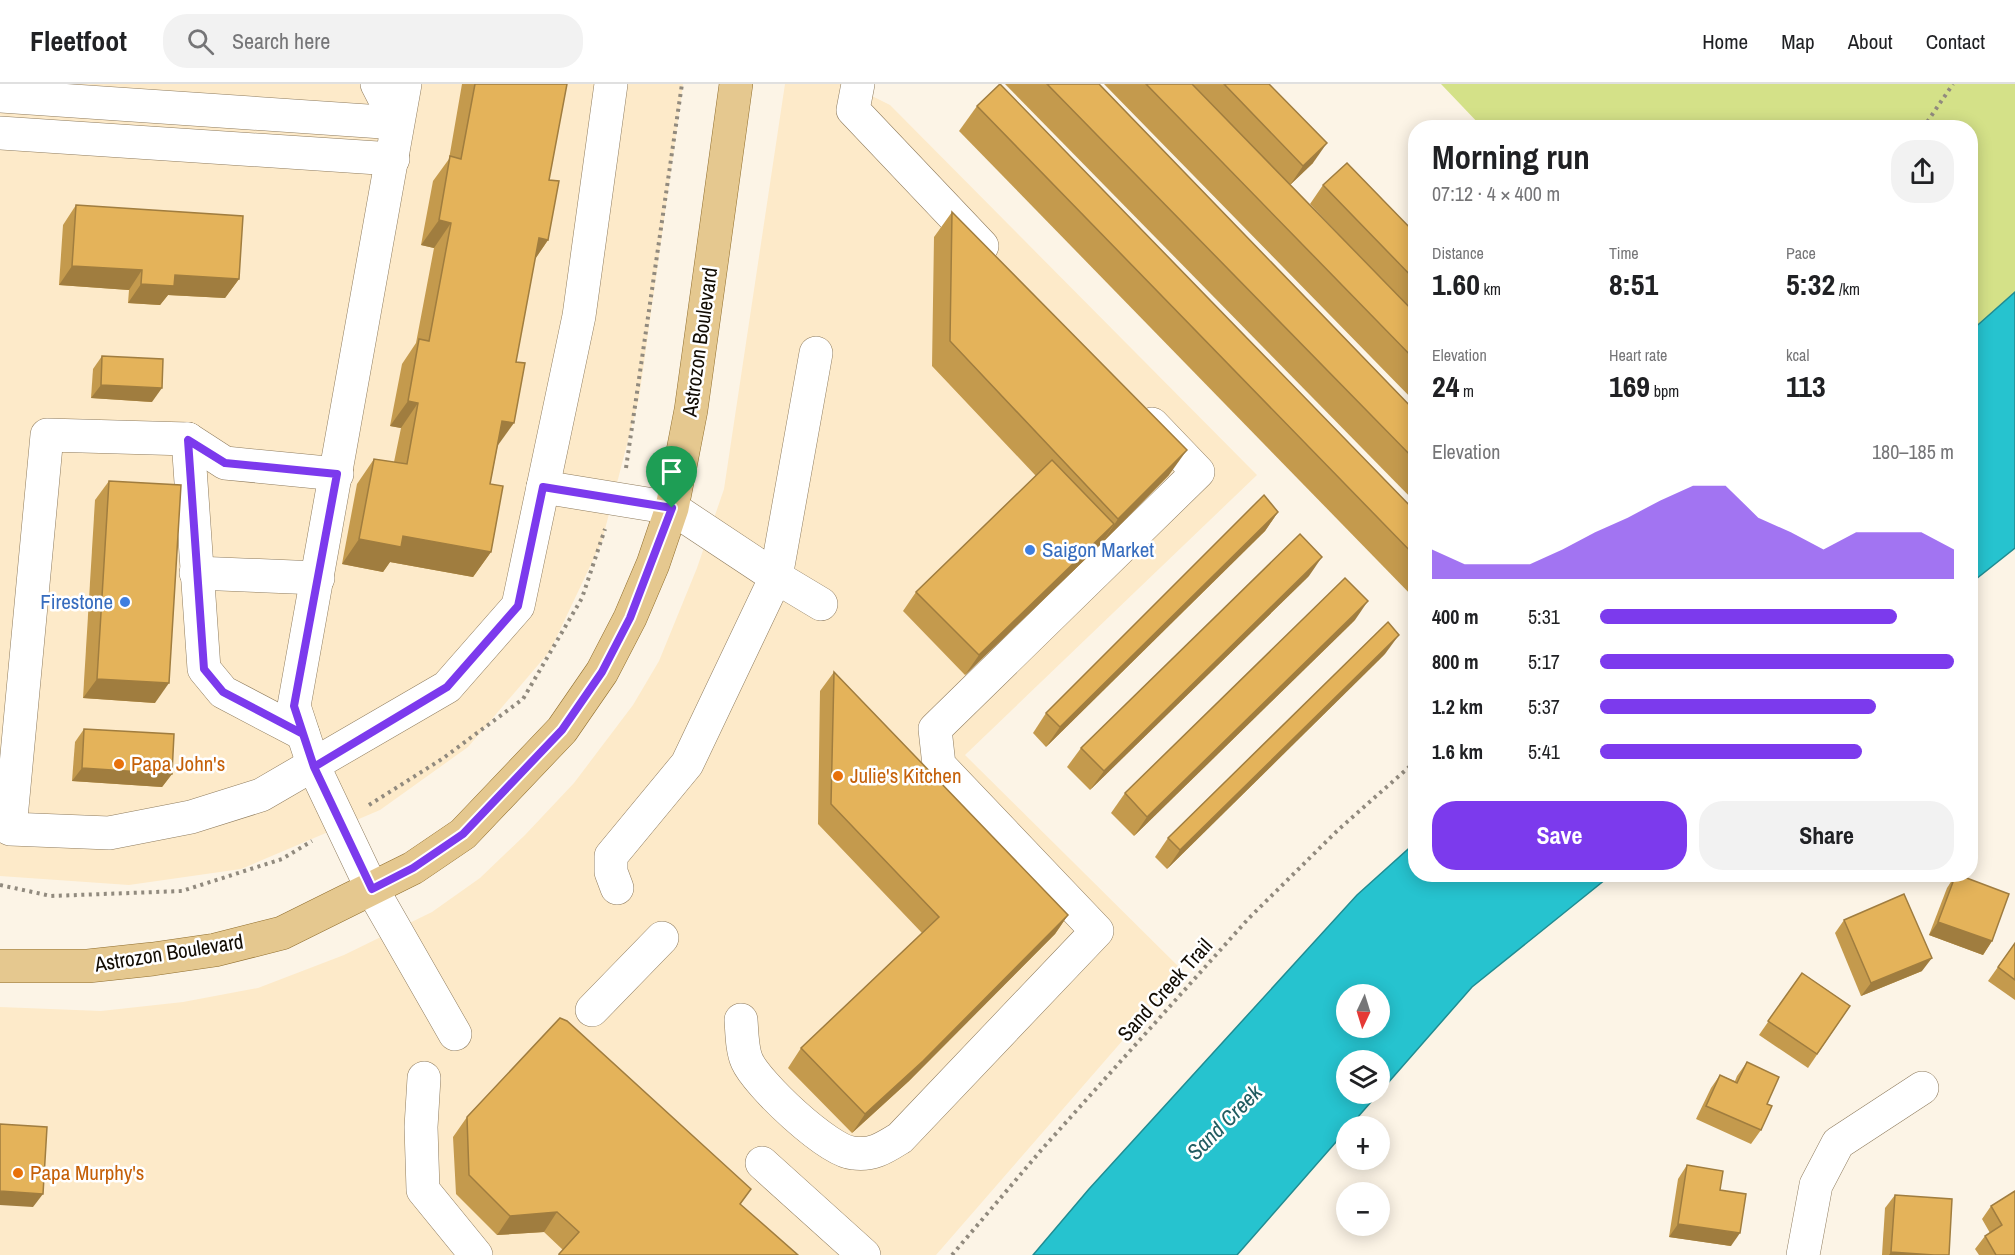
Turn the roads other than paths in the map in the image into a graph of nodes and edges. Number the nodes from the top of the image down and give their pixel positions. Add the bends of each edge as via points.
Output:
1 (377, 84) edge
2 (405, 84) edge
3 (611, 84) edge
4 (736, 84) edge
5 (858, 84) edge
6 (0, 96) edge
7 (230, 112) junction
8 (397, 123) junction
9 (0, 133) edge
10 (227, 148) junction
11 (393, 159) junction
12 (1001, 265) edge
13 (816, 353) dead end
14 (1132, 403) edge
15 (188, 440) junction
16 (337, 474) junction
17 (543, 487) junction
18 (672, 508) junction
19 (196, 573) junction
20 (318, 578) junction
21 (776, 578) junction
22 (821, 604) dead end
23 (303, 734) junction
24 (314, 767) junction
25 (617, 888) dead end
26 (372, 889) junction
27 (662, 938) dead end
28 (0, 966) edge
29 (592, 1010) dead end
30 (741, 1020) dead end
31 (455, 1034) dead end
32 (424, 1078) dead end
33 (1922, 1088) dead end
34 (762, 1163) dead end
35 (476, 1255) edge
36 (864, 1255) edge
37 (1803, 1255) edge

1 - 8 street
2 - 8 street
3 - 17 street via 579,316
4 - 18 main road, Astrozon Boulevard via 691,410
5 - 12 street via 853,110
6 - 7 street
7 - 8 street
7 - 10 street
8 - 11 street
9 - 10 street
10 - 11 street
11 - 16 street
13 - 21 street
14 - 30 street via 1198,472 935,729 939,765 1097,931 900,1138 873,1154 850,1153 824,1141 759,1080 746,1060
15 - 16 street via 225,463
15 - 19 street
15 - 24 street via 46,435 10,830 110,833 191,818 261,795
16 - 20 street
17 - 18 street
17 - 24 street via 518,606 447,687
18 - 21 street
18 - 26 main road, Astrozon Boulevard via 630,618 602,672 562,730 463,834 413,868
19 - 20 street
19 - 23 street via 204,669 223,692
20 - 23 street via 294,706
21 - 22 street
21 - 25 street via 687,764 612,856 611,872
23 - 24 street
24 - 26 street
26 - 28 main road, Astrozon Boulevard via 282,933 215,950 87,966
26 - 31 street
27 - 29 street
32 - 35 street via 423,1190
33 - 37 street via 1838,1143 1816,1185
34 - 36 street

